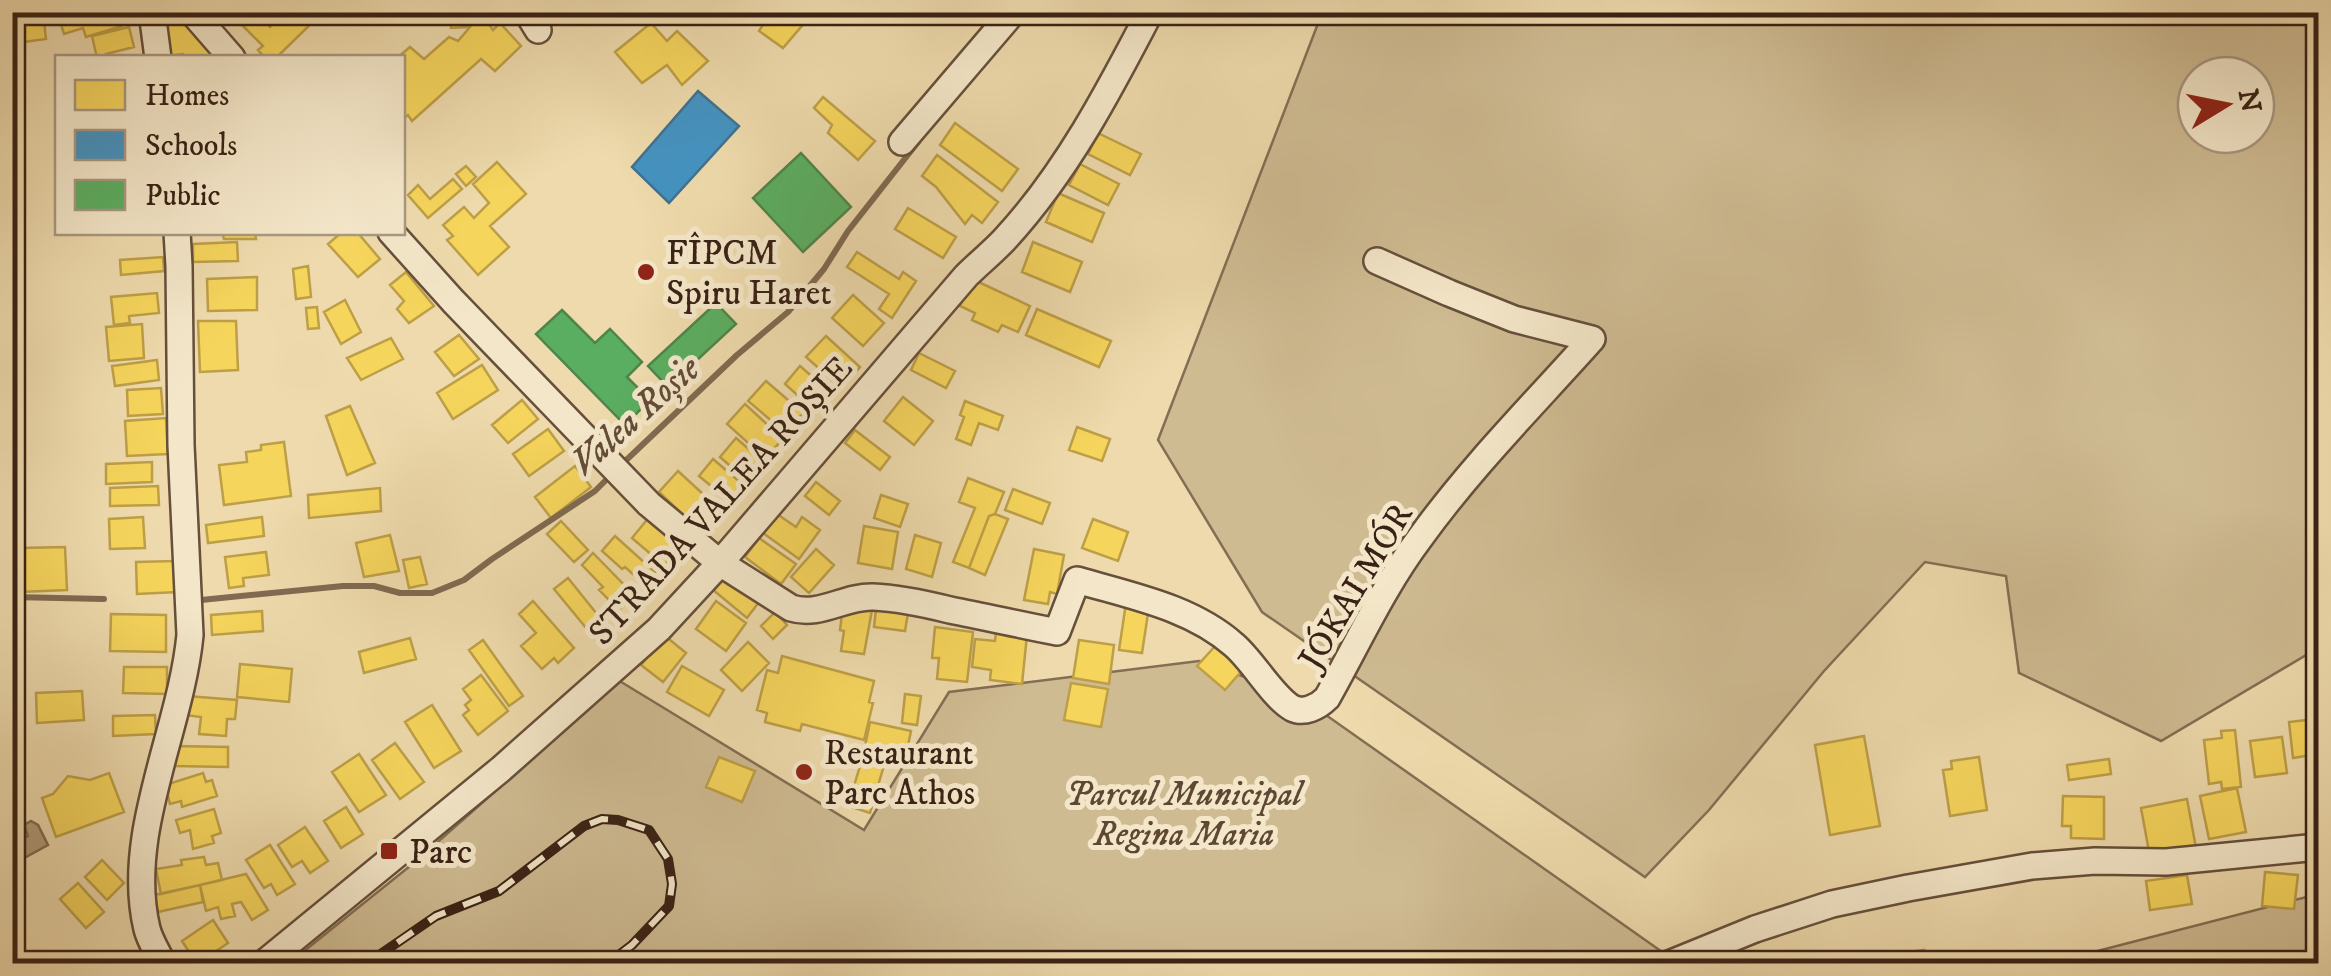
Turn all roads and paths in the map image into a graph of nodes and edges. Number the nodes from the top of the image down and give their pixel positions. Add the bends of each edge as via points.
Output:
1 (152, 12) edge
2 (192, 12) edge
3 (1013, 12) edge
4 (1150, 12) edge
5 (158, 55) edge
6 (229, 55) edge
7 (902, 142) dead end
8 (176, 235) edge
9 (394, 235) edge
10 (1377, 261) dead end
11 (720, 562) junction
12 (2318, 846) edge
13 (163, 964) edge
14 (263, 964) edge
15 (1669, 964) edge

1 - 5 street
2 - 6 street
3 - 7 street
4 - 11 street, STRADA VALEA ROȘIE via 1110,88 1034,204
8 - 13 street via 190,635 140,886 147,933
9 - 11 street via 614,468
10 - 11 street, JÓKAI MÓR via 1514,319 1592,339 1419,538 1328,698 1313,708 1287,704 1216,629 1170,607 1077,580 1056,632 872,597 803,612
11 - 14 street, STRADA VALEA ROȘIE via 659,629 501,770
12 - 15 street via 2166,862 2032,866 1924,885 1832,904

